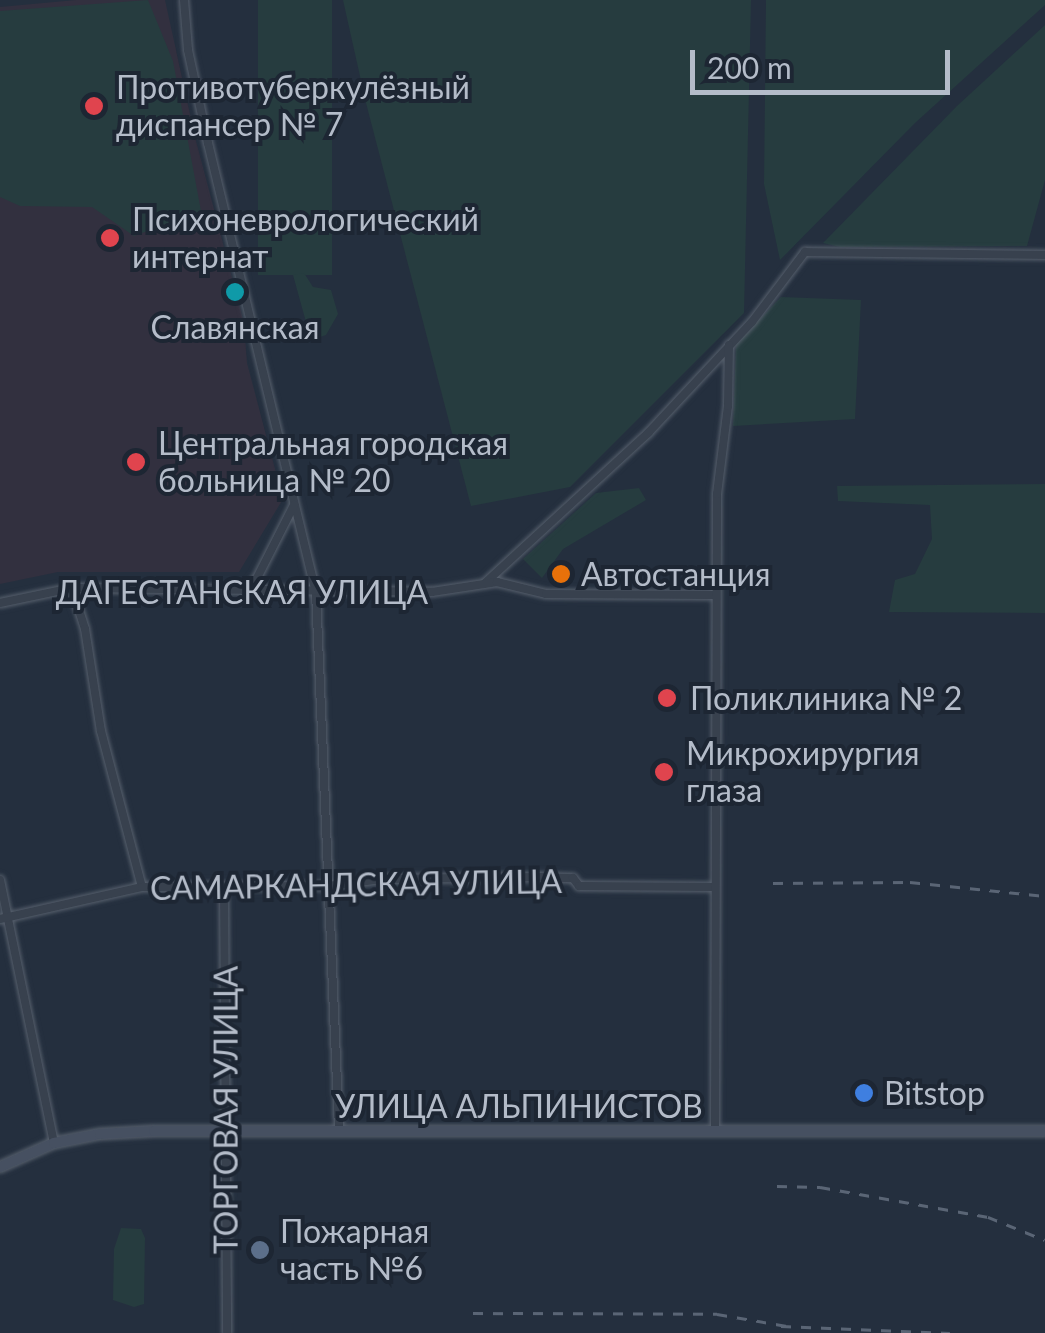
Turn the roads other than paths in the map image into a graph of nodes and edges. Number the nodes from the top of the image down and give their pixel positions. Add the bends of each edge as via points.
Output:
1 (184, 0) edge
2 (1045, 255) edge
3 (730, 345) junction
4 (295, 498) junction
5 (485, 583) junction
6 (72, 588) junction
7 (245, 592) junction
8 (316, 592) junction
9 (715, 595) junction
10 (0, 603) edge
11 (0, 880) edge
12 (328, 886) junction
13 (142, 887) junction
14 (224, 887) junction
15 (714, 887) junction
16 (4, 918) edge
17 (226, 1130) junction
18 (339, 1130) junction
19 (715, 1132) junction
20 (1045, 1132) edge
21 (54, 1143) junction
22 (0, 1167) edge
23 (226, 1333) edge

1 - 4 street via 192,70
2 - 3 street via 805,252
3 - 5 street via 648,433
3 - 9 street
4 - 7 street
4 - 8 street
5 - 8 street, ДАГЕСТАНСКАЯ УЛИЦА via 447,592
5 - 9 street, ДАГЕСТАНСКАЯ УЛИЦА via 546,594
6 - 7 street, ДАГЕСТАНСКАЯ УЛИЦА
6 - 10 street, ДАГЕСТАНСКАЯ УЛИЦА
6 - 13 street
7 - 8 street, ДАГЕСТАНСКАЯ УЛИЦА
8 - 12 street
9 - 15 street
11 - 16 street
12 - 14 street, САМАРКАНДСКАЯ УЛИЦА
12 - 15 street, САМАРКАНДСКАЯ УЛИЦА via 539,877 572,878 579,886
12 - 18 street
13 - 14 street, САМАРКАНДСКАЯ УЛИЦА
13 - 16 street, САМАРКАНДСКАЯ УЛИЦА
14 - 17 street, ТОРГОВАЯ УЛИЦА
15 - 19 street
16 - 21 street
17 - 18 main road, УЛИЦА АЛЬПИНИСТОВ
17 - 21 main road, УЛИЦА АЛЬПИНИСТОВ via 100,1134
17 - 23 street, ТОРГОВАЯ УЛИЦА
18 - 19 main road, УЛИЦА АЛЬПИНИСТОВ
19 - 20 main road, УЛИЦА АЛЬПИНИСТОВ
21 - 22 main road, УЛИЦА АЛЬПИНИСТОВ

